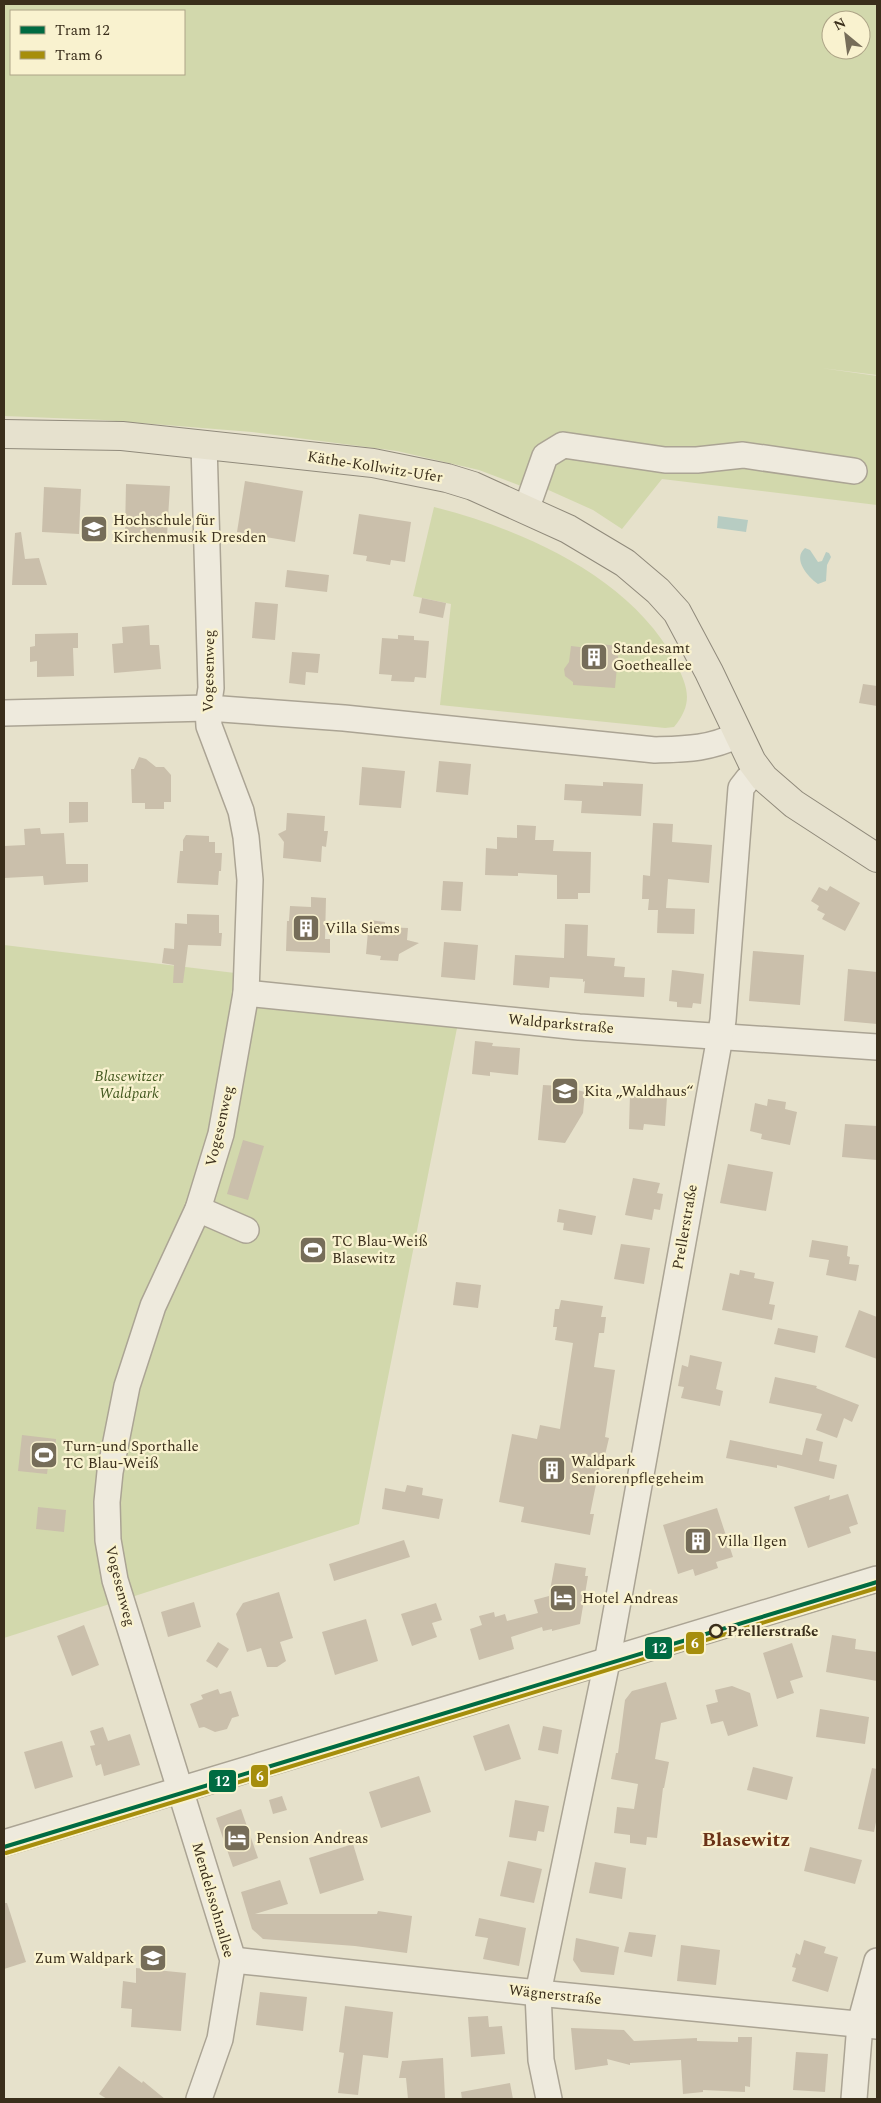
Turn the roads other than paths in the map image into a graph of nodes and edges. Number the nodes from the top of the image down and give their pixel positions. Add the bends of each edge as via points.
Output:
1 (4, 434) edge
2 (204, 444) junction
3 (854, 471) dead end
4 (526, 510) junction
5 (208, 708) junction
6 (4, 712) edge
7 (741, 741) junction
8 (758, 783) junction
9 (877, 858) edge
10 (246, 993) junction
11 (719, 1036) junction
12 (877, 1047) edge
13 (198, 1209) junction
14 (246, 1230) dead end
15 (877, 1579) edge
16 (607, 1661) junction
17 (180, 1790) junction
18 (4, 1844) edge
19 (233, 1960) junction
20 (877, 1961) edge
21 (538, 1993) junction
22 (868, 2025) edge
23 (199, 2099) edge
24 (549, 2099) edge
25 (854, 2099) edge

1 - 2 main road, Käthe-Kollwitz-Ufer via 122,436
2 - 4 main road, Käthe-Kollwitz-Ufer via 373,463 422,472 473,486
2 - 5 street, Vogesenweg via 211,688
3 - 4 street via 743,455 665,460 563,445 545,456
4 - 7 main road, Käthe-Kollwitz-Ufer via 568,529 625,563 664,598 677,612 694,642
5 - 6 street
5 - 7 street via 354,719 654,750 698,748
5 - 10 street, Vogesenweg via 209,726 242,811 246,837 250,880
7 - 8 main road, Käthe-Kollwitz-Ufer
8 - 9 main road
8 - 11 street, Prellerstraße
10 - 11 street, Waldparkstraße via 579,1027
10 - 13 street, Vogesenweg via 221,1134
11 - 12 street, Waldparkstraße
11 - 16 street, Prellerstraße
13 - 14 street
13 - 17 street, Vogesenweg via 153,1306 127,1386 107,1502 108,1540 115,1580
15 - 16 street
16 - 17 street
16 - 21 street, Prellerstraße
17 - 18 street
17 - 19 street, Mendelssohnallee
19 - 21 street, Wägnerstraße
19 - 23 street, Mendelssohnallee via 220,2039
20 - 22 street
21 - 22 street, Wägnerstraße
21 - 24 street, Prellerstraße via 541,2060
22 - 25 street

